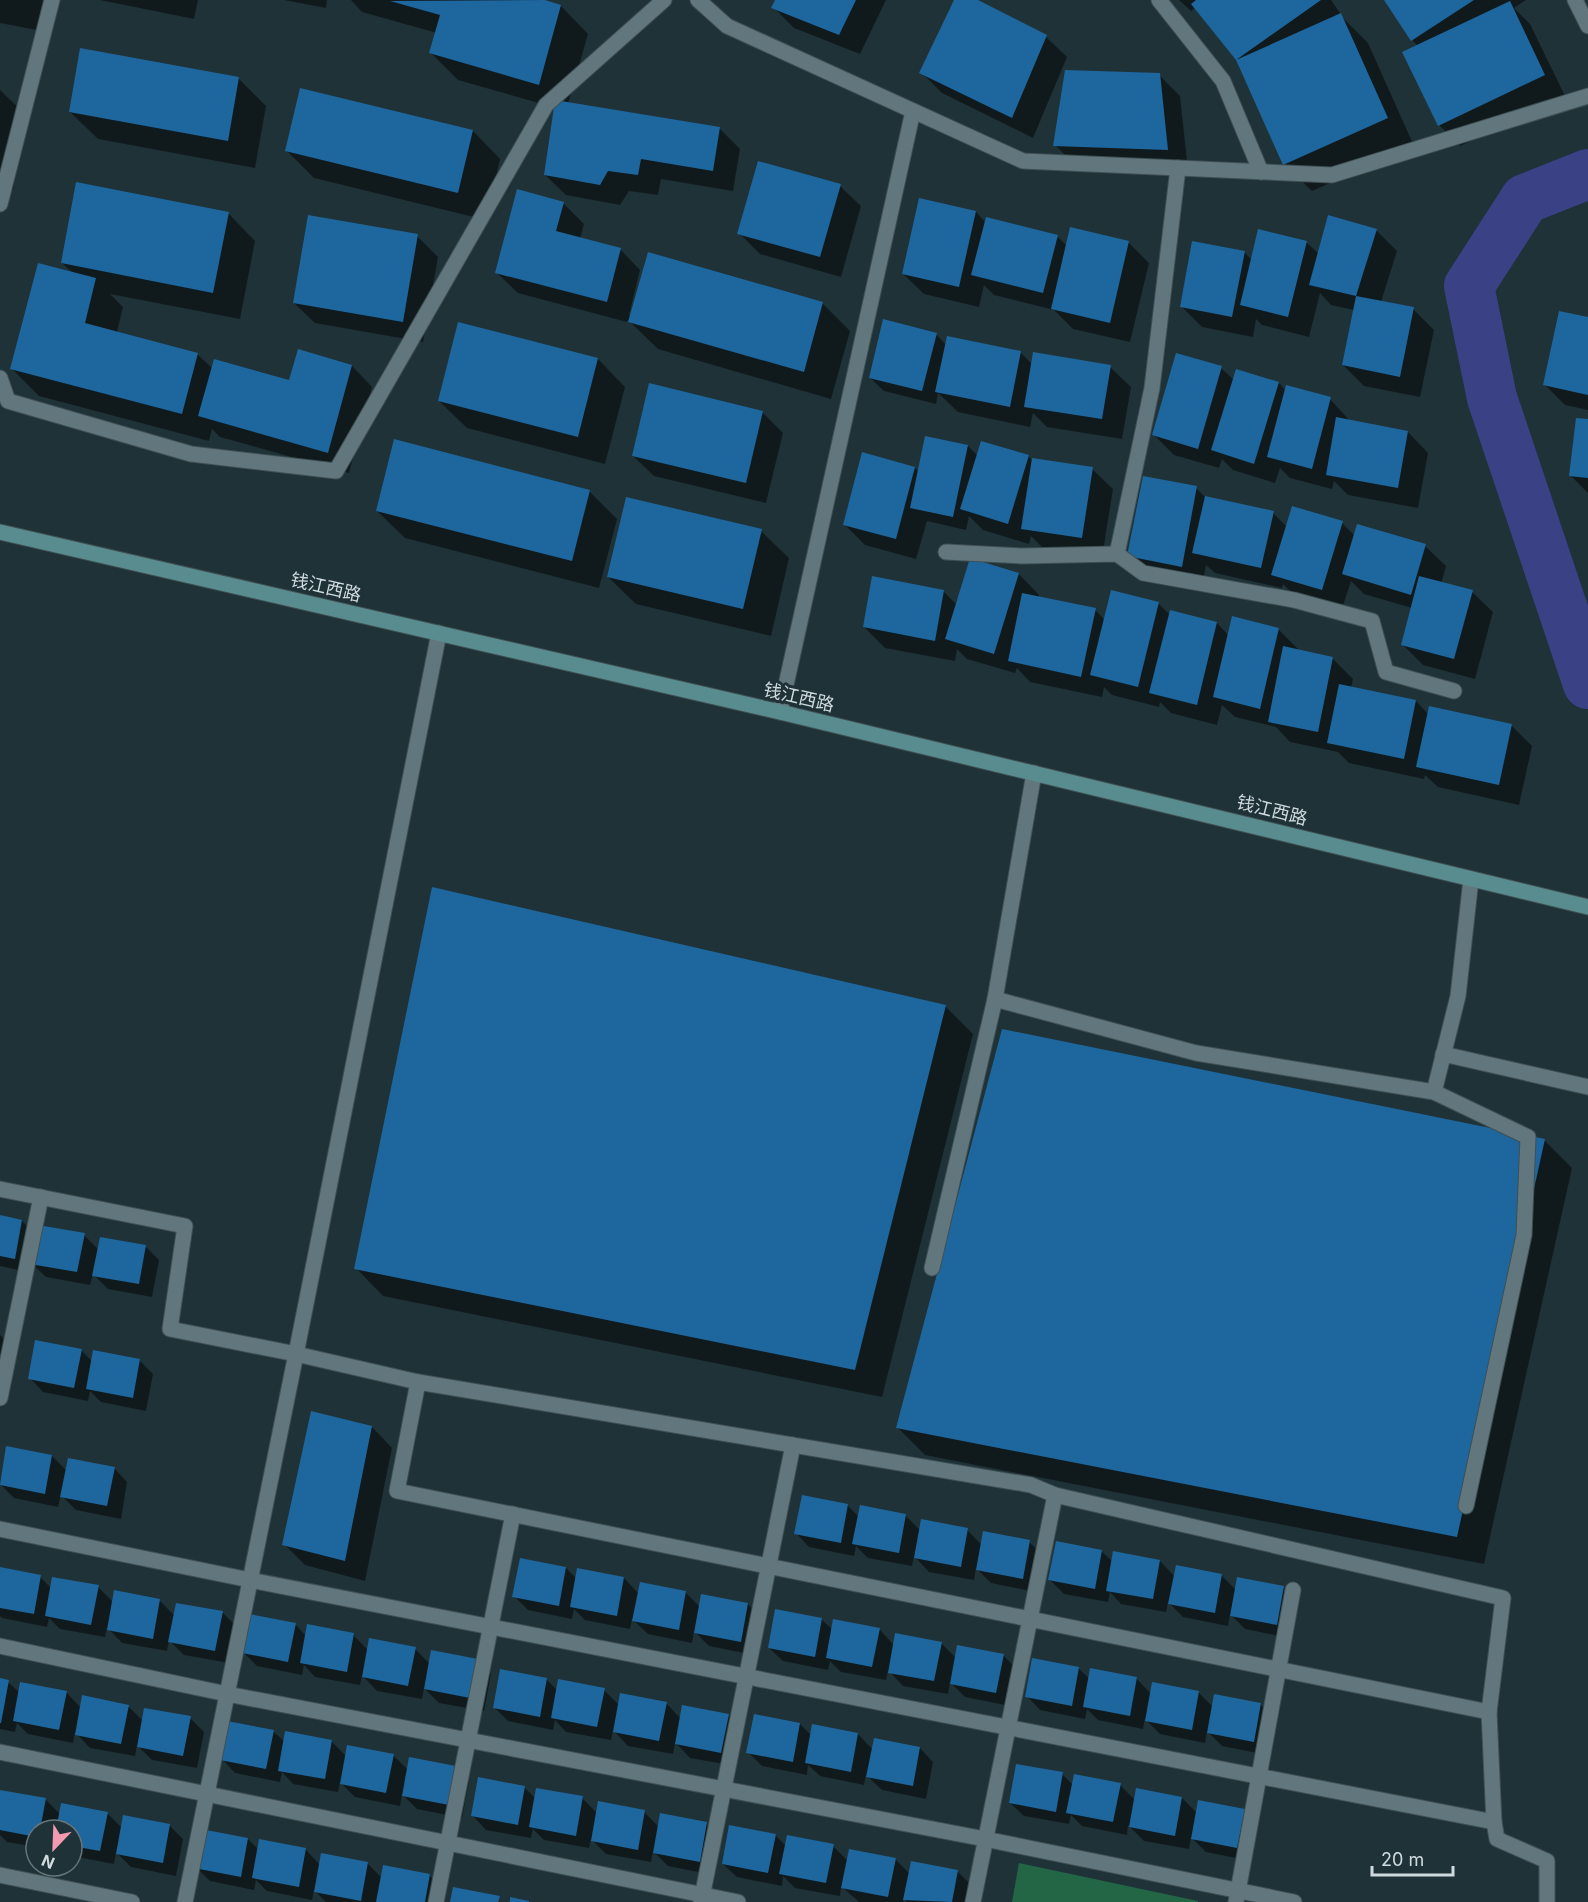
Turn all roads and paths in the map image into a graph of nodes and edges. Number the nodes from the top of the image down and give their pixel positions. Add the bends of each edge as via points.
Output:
1 (52, 0) edge
2 (664, 0) edge
3 (698, 0) edge
4 (1159, 0) edge
5 (1575, 0) edge
6 (1588, 26) edge
7 (1588, 96) edge
8 (913, 111) junction
9 (1178, 168) junction
10 (1261, 172) junction
11 (0, 204) edge
12 (0, 378) edge
13 (0, 532) edge
14 (946, 552) dead end
15 (1117, 554) junction
16 (439, 633) junction
17 (1454, 691) dead end
18 (780, 712) junction
19 (1035, 773) junction
20 (1471, 879) junction
21 (1588, 907) edge
22 (995, 999) junction
23 (1443, 1054) junction
24 (1588, 1087) edge
25 (1434, 1092) junction
26 (0, 1189) edge
27 (41, 1197) junction
28 (932, 1268) dead end
29 (296, 1354) junction
30 (418, 1382) junction
31 (0, 1398) edge
32 (793, 1445) junction
33 (1055, 1495) junction
34 (1466, 1506) dead end
35 (513, 1514) junction
36 (0, 1529) edge
37 (769, 1566) junction
38 (250, 1580) junction
39 (1293, 1590) dead end
40 (1030, 1619) junction
41 (491, 1627) junction
42 (0, 1646) edge
43 (1279, 1669) junction
44 (746, 1676) junction
45 (227, 1694) junction
46 (1489, 1712) junction
47 (1008, 1727) junction
48 (468, 1740) junction
49 (0, 1752) edge
50 (1259, 1776) junction
51 (724, 1789) junction
52 (207, 1794) junction
53 (1494, 1822) junction
54 (985, 1839) junction
55 (448, 1843) junction
56 (0, 1875) edge
57 (1237, 1897) edge
58 (702, 1898) edge
59 (132, 1902) edge
60 (185, 1902) edge
61 (436, 1902) edge
62 (738, 1902) edge
63 (973, 1902) edge
64 (1294, 1902) edge
65 (1547, 1902) edge

1 - 11 street
2 - 12 street via 546,105 336,471 191,454 8,400
3 - 8 street via 727,26
4 - 10 street via 1223,81
5 - 6 street
7 - 10 street via 1332,175
8 - 9 street via 1023,161
8 - 18 street
9 - 10 street
9 - 15 street via 1152,388
13 - 16 main road, 钱江西路
14 - 15 street via 1022,556
15 - 17 street via 1143,573 1294,600 1372,621 1386,672
16 - 18 main road, 钱江西路
16 - 29 street
18 - 19 main road, 钱江西路
19 - 20 main road, 钱江西路
19 - 22 street
20 - 21 main road, 钱江西路
20 - 23 street via 1458,996
22 - 25 street via 1196,1053
22 - 28 street
23 - 24 street
23 - 25 street
25 - 34 street via 1528,1137 1524,1235
26 - 27 street
27 - 29 street via 185,1226 170,1329
27 - 31 street
29 - 30 street
29 - 38 street
30 - 32 street
30 - 35 street via 397,1491
32 - 33 street via 1031,1485
32 - 37 street
33 - 40 street
33 - 46 street via 1503,1598
35 - 37 street
35 - 41 street
36 - 38 street
37 - 40 street
37 - 44 street
38 - 41 street
38 - 45 street
39 - 43 street
40 - 43 street
40 - 47 street
41 - 44 street
41 - 48 street
42 - 45 street
43 - 46 street
43 - 50 street
44 - 47 street
44 - 51 street
45 - 48 street
45 - 52 street
46 - 53 street
47 - 50 street
47 - 54 street
48 - 51 street
48 - 55 street
49 - 52 street
50 - 53 street
50 - 57 street
51 - 54 street
51 - 58 street
52 - 55 street
52 - 60 street
53 - 65 street via 1497,1839 1547,1861
54 - 57 street
54 - 63 street
55 - 58 street
55 - 61 street
56 - 59 street
57 - 64 street
58 - 62 street

